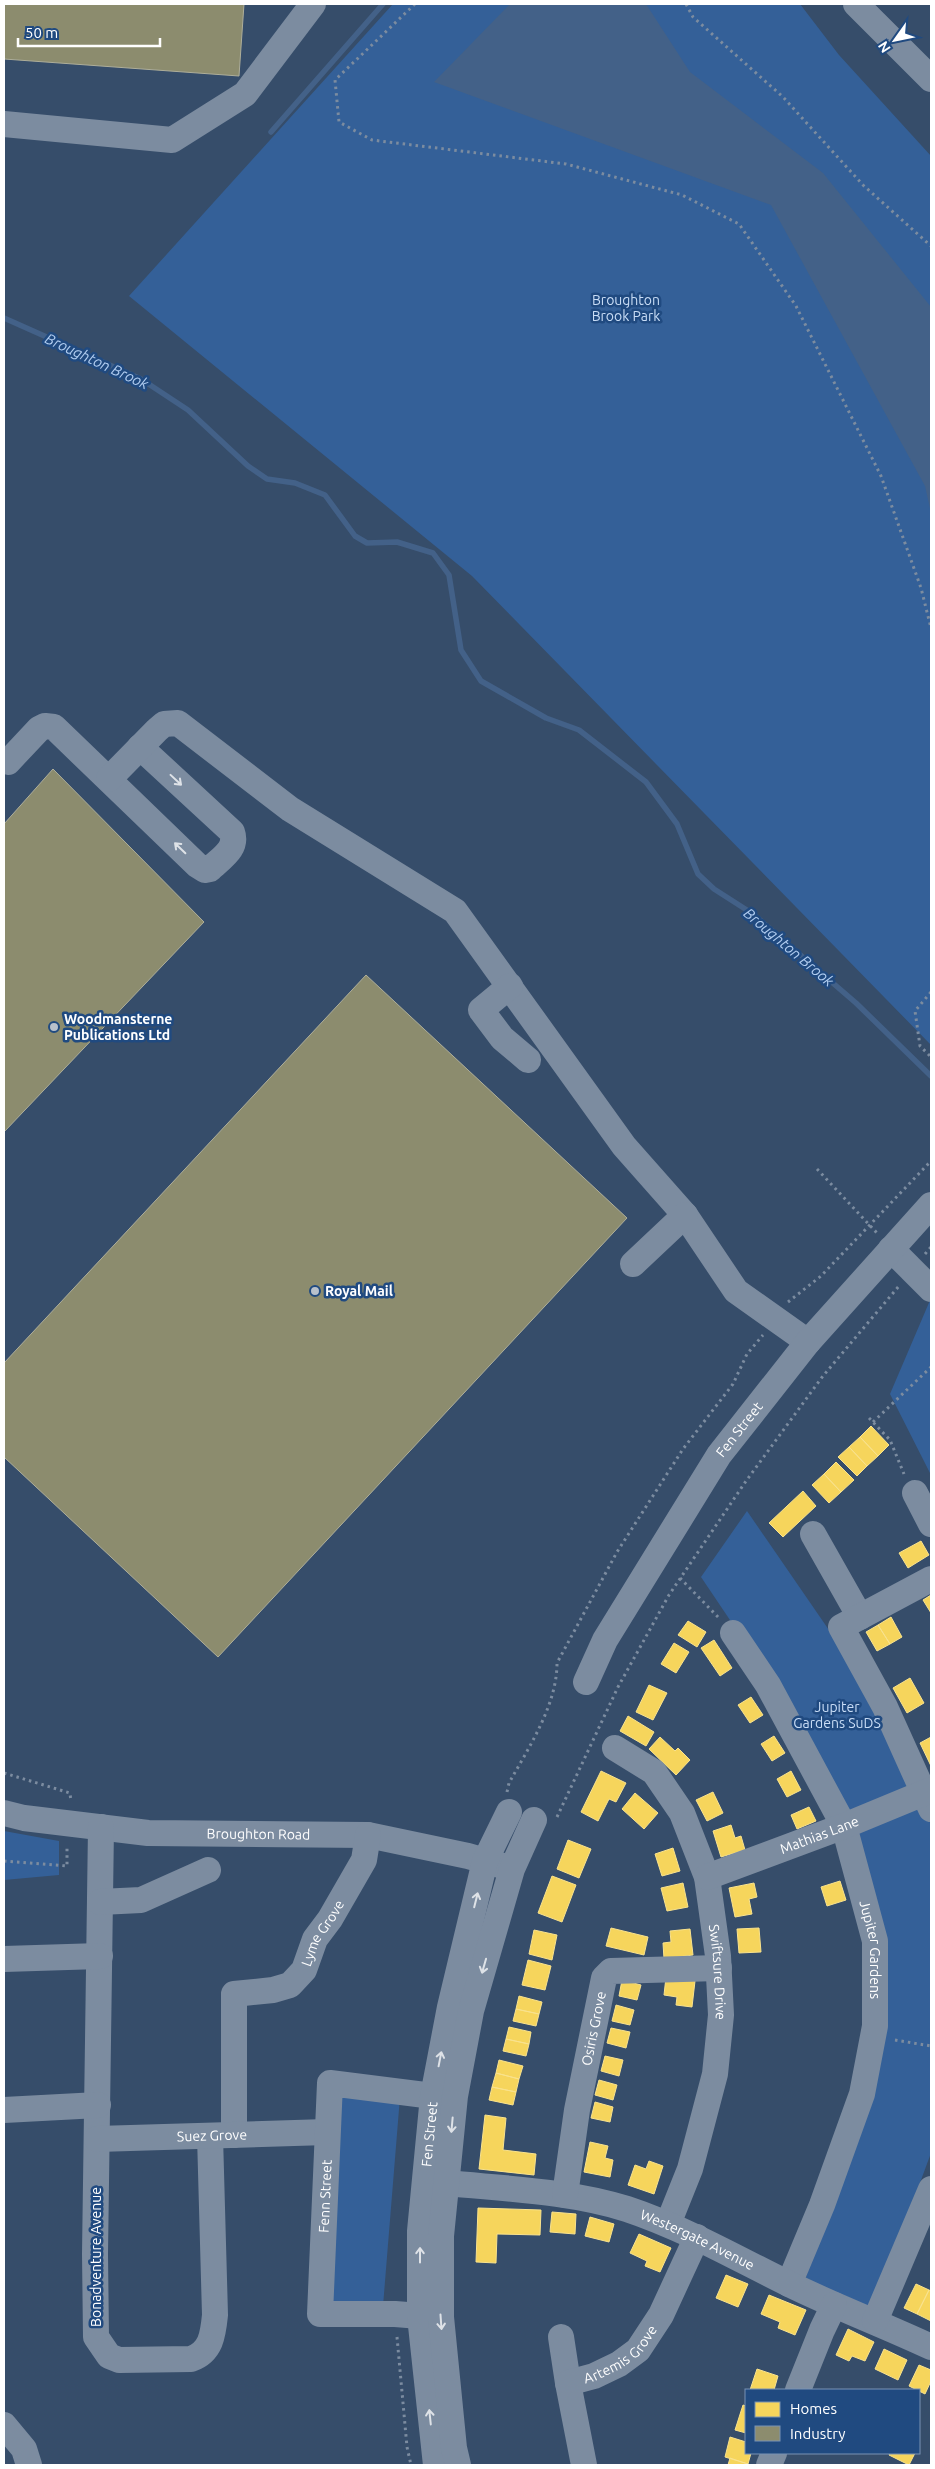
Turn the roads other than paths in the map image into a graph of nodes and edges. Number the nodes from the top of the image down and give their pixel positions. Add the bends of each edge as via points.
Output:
1 (313, 4) edge
2 (856, 4) edge
3 (931, 80) edge
4 (4, 124) edge
5 (140, 747) junction
6 (8, 762) dead end
7 (109, 780) junction
8 (510, 986) junction
9 (528, 1060) dead end
10 (931, 1204) edge
11 (685, 1215) junction
12 (891, 1249) junction
13 (633, 1264) dead end
14 (931, 1289) edge
15 (808, 1342) junction
16 (915, 1493) road end
17 (931, 1524) edge
18 (813, 1534) dead end
19 (931, 1579) edge
20 (850, 1622) junction
21 (734, 1633) road end
22 (586, 1682) dead end
23 (615, 1748) dead end
24 (929, 1797) edge
25 (4, 1813) edge
26 (509, 1814) road end
27 (544, 1822) road end
28 (844, 1826) junction
29 (101, 1827) junction
30 (368, 1835) junction
31 (486, 1860) junction
32 (512, 1869) junction
33 (208, 1870) dead end
34 (707, 1877) junction
35 (100, 1902) junction
36 (100, 1956) junction
37 (4, 1959) edge
38 (719, 1968) junction
39 (433, 2096) junction
40 (98, 2105) junction
41 (4, 2110) edge
42 (327, 2132) junction
43 (222, 2136) junction
44 (97, 2139) junction
45 (447, 2184) junction
46 (931, 2189) edge
47 (565, 2195) junction
48 (668, 2224) junction
49 (697, 2237) junction
50 (789, 2284) junction
51 (834, 2306) junction
52 (420, 2316) junction
53 (875, 2321) junction
54 (561, 2337) dead end
55 (931, 2348) edge
56 (568, 2383) junction
57 (798, 2389) edge
58 (4, 2425) edge
59 (29, 2465) edge
60 (436, 2465) edge
61 (458, 2465) edge
62 (584, 2465) edge

1 - 4 street via 244,94 172,140
2 - 3 street
5 - 7 street
5 -> 7 street via 232,832 233,846 205,870
5 - 8 street via 164,724 171,722 183,726 290,809 456,911
6 - 7 street via 39,729 54,727
8 - 9 street via 481,1010 502,1038
8 - 11 street via 624,1146
10 - 12 street, Fen Street
11 - 13 street
11 - 15 street via 736,1291
12 - 14 street
12 - 15 street, Fen Street
15 - 22 street, Fen Street via 719,1455 605,1640
16 - 17 street
18 - 20 street
19 - 20 street
20 - 24 street via 885,1707
21 - 28 street, Jupiter Gardens via 768,1684
23 - 34 street, Swiftsure Drive via 654,1772 682,1813
24 - 28 street, Mathias Lane
25 - 29 street, Broughton Road
26 - 31 street, Fen Street
27 - 32 street, Fen Street
28 - 34 street, Mathias Lane
28 - 50 street, Jupiter Gardens via 875,1941 875,2026 862,2094
29 - 30 street, Broughton Road via 148,1833
29 - 35 street, Bonadventure Avenue
30 - 31 street, Broughton Road
30 - 43 street, Lyme Grove via 364,1860 330,1919 315,1938 304,1970 290,1985 234,1994
31 - 32 street, Broughton Road
39 -> 31 street, Fen Street via 450,2007
32 -> 45 street, Fen Street via 471,2011 455,2096
33 - 35 street via 141,1900
34 - 38 street, Swiftsure Drive
35 - 36 street, Bonadventure Avenue
36 - 37 street
36 - 40 street, Bonadventure Avenue
38 - 47 street, Osiris Grove via 611,1971 604,1978 577,2110
38 - 48 street, Swiftsure Drive via 721,2015 711,2096 690,2169
39 - 42 street, Fenn Street via 330,2083
52 -> 39 street, Fen Street via 420,2231
40 - 41 street
40 - 44 street, Bonadventure Avenue
42 - 43 street, Suez Grove
42 - 52 street, Fenn Street via 320,2314
43 - 44 street, Suez Grove
43 - 44 street, Bonadventure Avenue via 214,2334 201,2356 190,2359 119,2360 109,2356 96,2337
45 - 47 street, Westergate Avenue
45 -> 61 street, Fen Street via 441,2236 441,2317
46 - 53 street
47 - 48 street, Westergate Avenue via 626,2209
48 - 49 street, Westergate Avenue
49 - 50 street, Westergate Avenue
49 - 56 street, Artemis Grove via 661,2315 638,2350 594,2376
50 - 51 street, Westergate Avenue
51 - 53 street, Westergate Avenue
51 - 57 street
60 -> 52 street, Fen Street
53 - 55 street, Westergate Avenue
54 - 56 street
56 - 62 street, Artemis Grove
58 - 59 street via 24,2449

